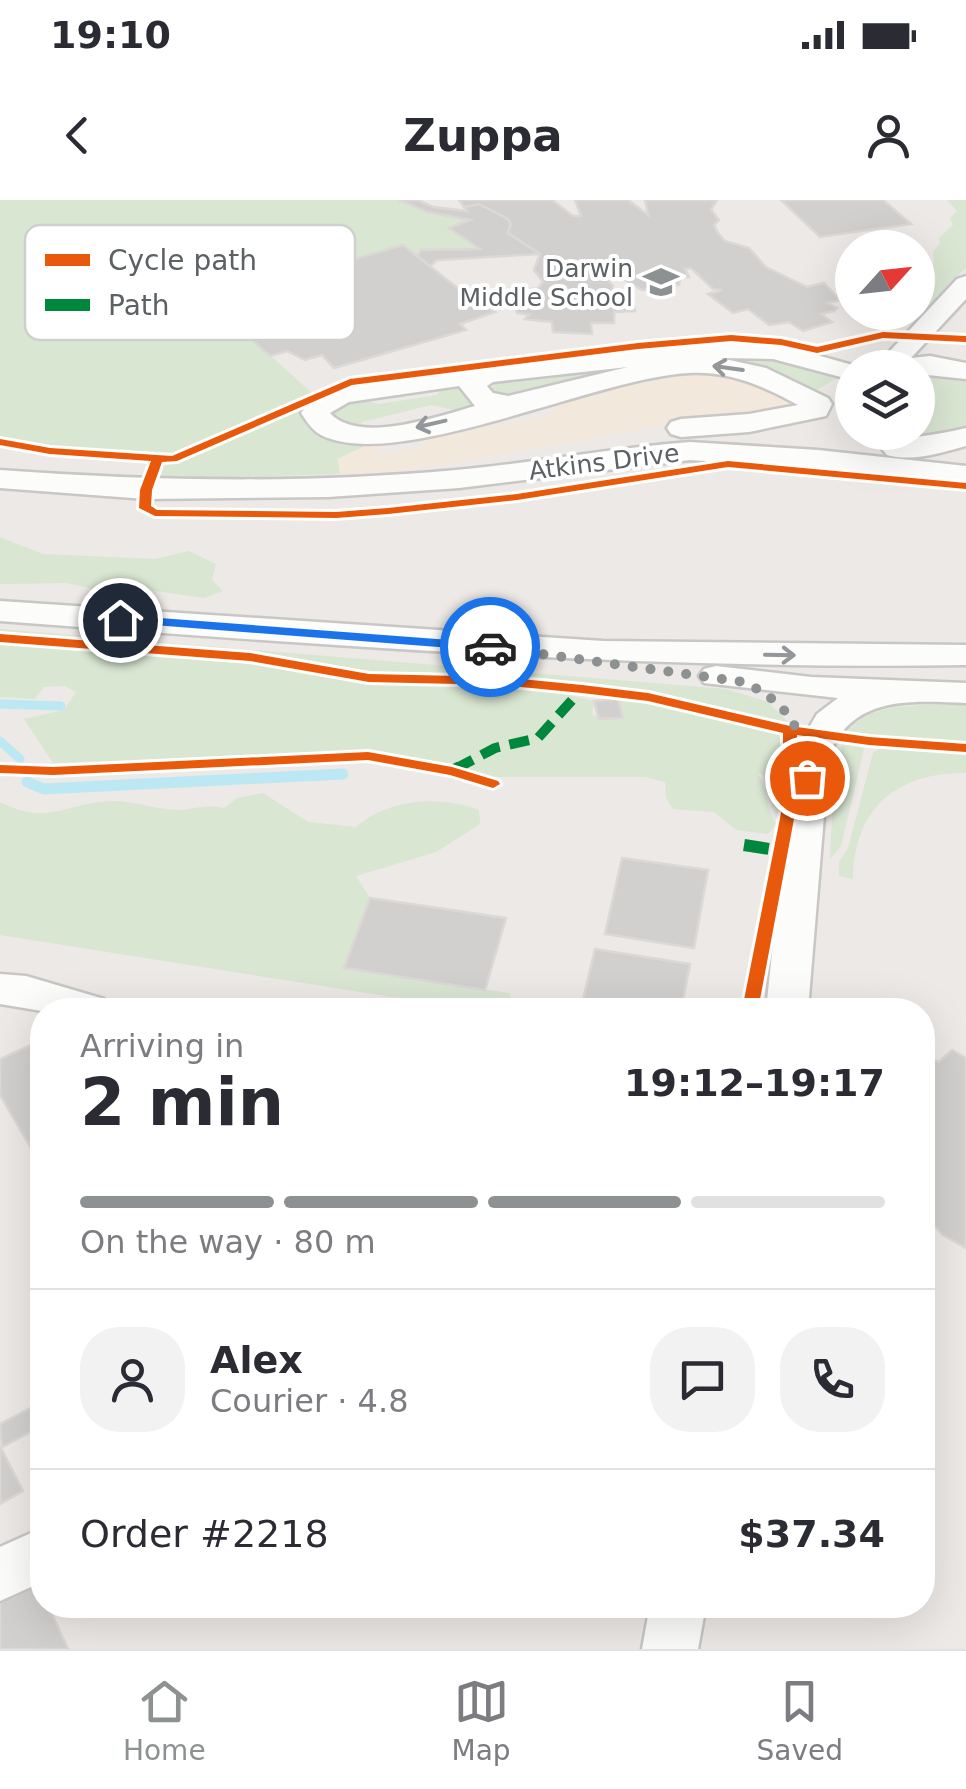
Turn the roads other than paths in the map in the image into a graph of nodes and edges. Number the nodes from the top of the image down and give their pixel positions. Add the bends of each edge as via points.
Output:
1 (966, 284) edge
2 (966, 316) edge
3 (904, 350) edge
4 (966, 362) edge
5 (935, 365) edge
6 (835, 367) edge
7 (966, 370) edge
8 (488, 374) junction
9 (835, 394) edge
10 (526, 402) junction
11 (817, 407) junction
12 (835, 436) edge
13 (966, 437) edge
14 (835, 444) edge
15 (935, 444) edge
16 (924, 450) edge
17 (966, 454) edge
18 (966, 475) edge
19 (0, 480) edge
20 (422, 482) junction
21 (367, 485) junction
22 (0, 611) edge
23 (472, 645) junction
24 (966, 655) edge
25 (728, 678) junction
26 (948, 693) edge
27 (807, 778) junction
28 (0, 989) edge
29 (51, 998) edge
30 (788, 998) edge
31 (30, 1560) edge
32 (0, 1575) edge
33 (676, 1618) edge
34 (670, 1649) edge

1 - 3 street
2 - 4 street via 956,340
5 - 7 street
6 - 8 street via 736,348
8 - 10 street via 473,386 484,400
10 -> 8 street via 360,438 332,434 316,414 343,394
9 - 11 street
11 -> 10 street via 745,371 700,366 655,370
11 - 12 street via 820,425
11 - 21 street, Atkins Drive via 766,421 629,436
13 - 15 street
14 - 20 street, Atkins Drive via 681,437
16 - 17 street
18 - 20 street, Atkins Drive via 690,451
19 - 21 street, Atkins Drive via 146,490
20 - 21 street, Atkins Drive
22 - 23 street
23 -> 24 street
23 - 25 street
25 - 26 street
25 - 27 street via 766,693 794,718
26 - 27 street via 876,697 837,712 818,736
27 - 30 street
28 - 29 street
31 - 32 street
33 - 34 street

